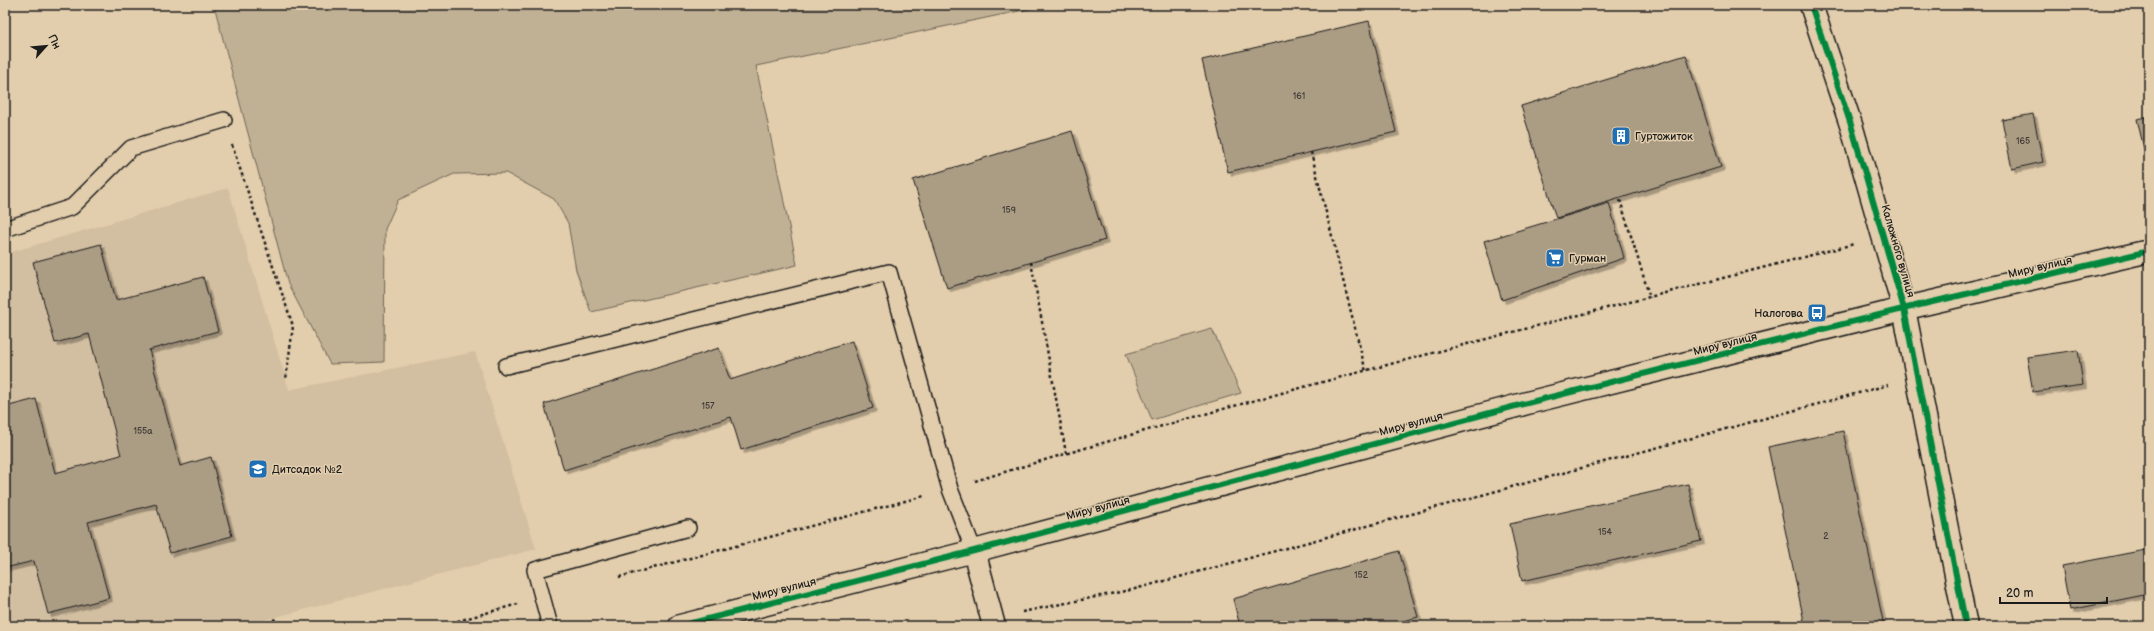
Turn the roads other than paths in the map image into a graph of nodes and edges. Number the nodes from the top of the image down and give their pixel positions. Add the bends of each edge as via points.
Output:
1 (1811, 5) edge
2 (224, 120) road end
3 (5, 229) edge
4 (2149, 251) edge
5 (1904, 309) junction
6 (506, 366) dead end
7 (688, 528) dead end
8 (974, 551) junction
9 (993, 622) edge
10 (550, 626) edge
11 (680, 626) edge
12 (1966, 626) edge

1 - 5 street, Калюжного вулиця via 1852,128
2 - 3 lane via 131,148 72,207
4 - 5 street, Миру вулиця
5 - 8 street, Миру вулиця via 1524,404
5 - 12 street, Калюжного вулиця
6 - 8 lane via 889,272 950,489
7 - 10 lane via 535,570
8 - 9 street
8 - 11 street, Миру вулиця

